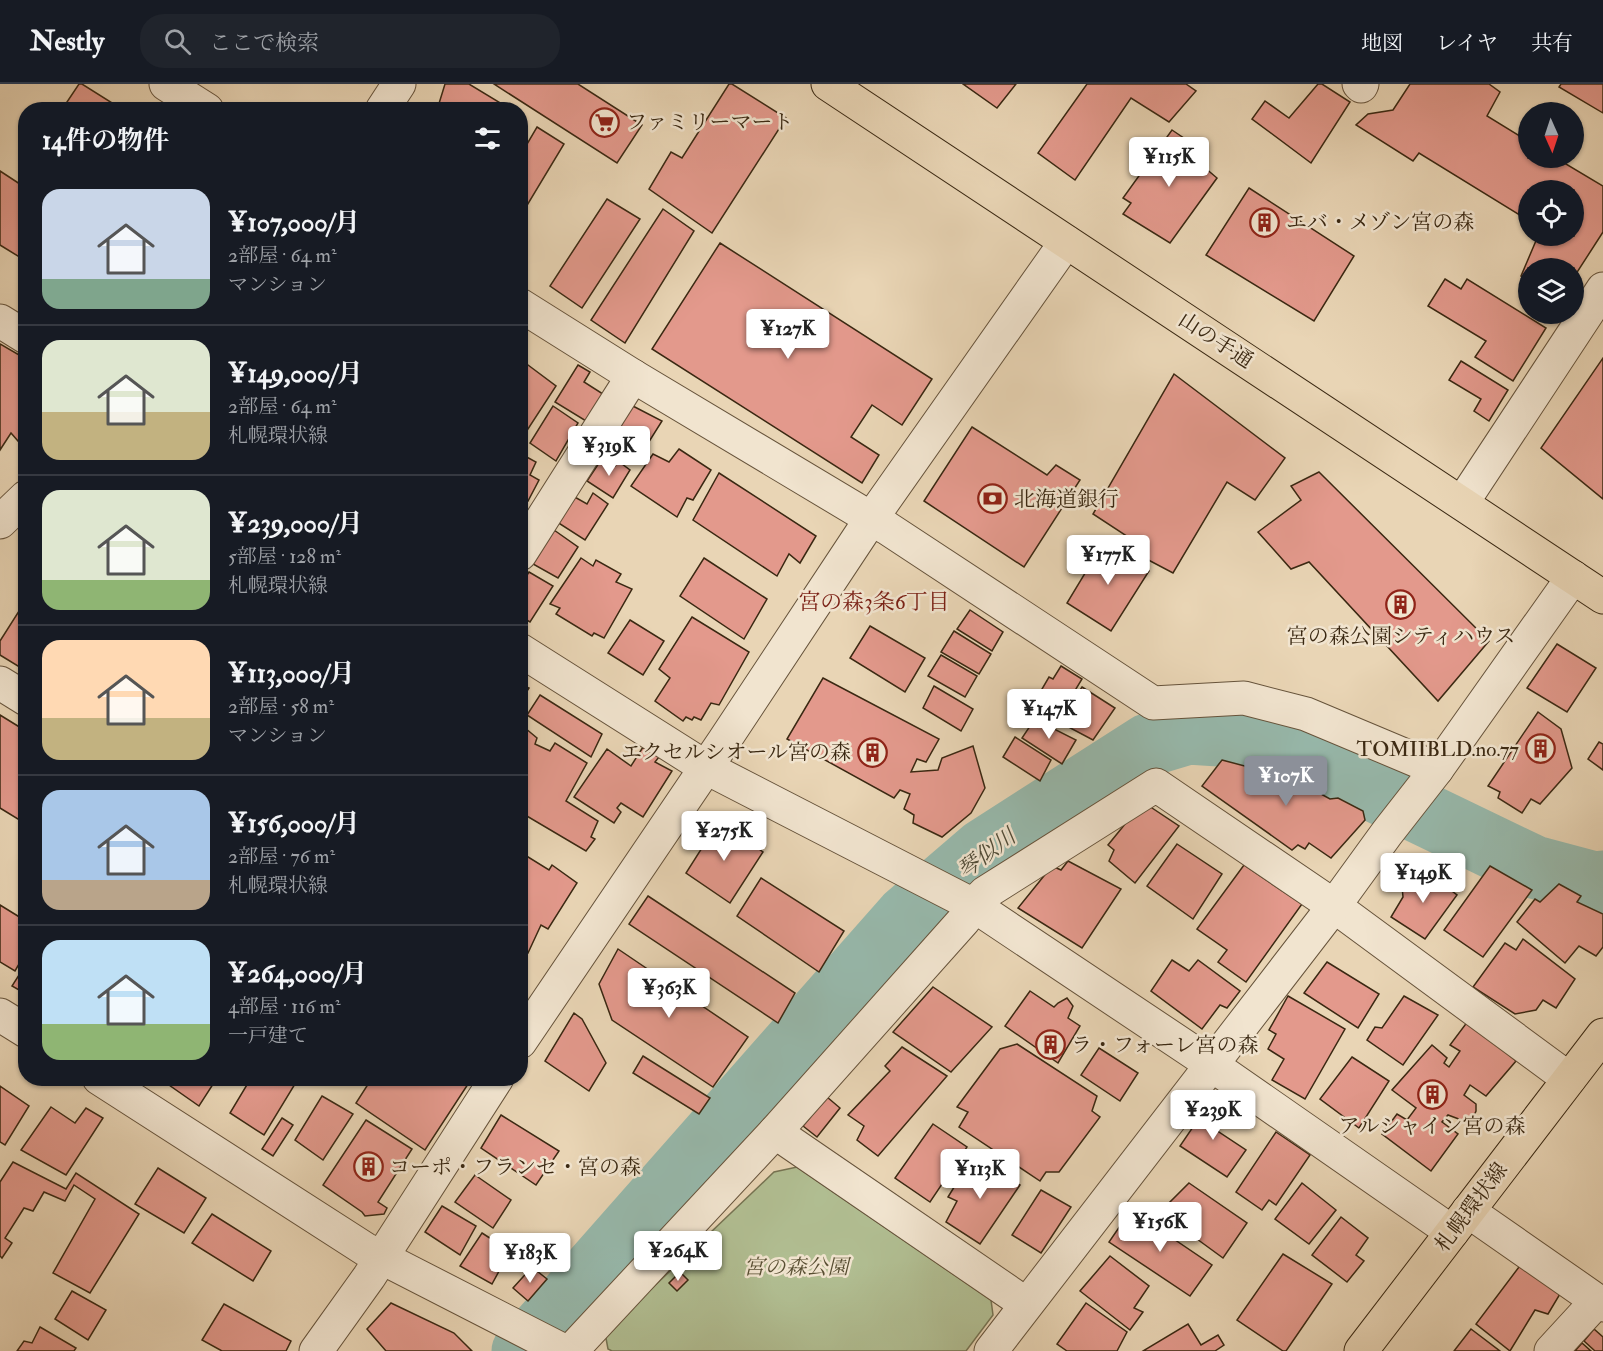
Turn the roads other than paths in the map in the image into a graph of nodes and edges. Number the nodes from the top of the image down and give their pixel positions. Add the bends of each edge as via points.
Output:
1 (166, 84) edge
2 (399, 84) edge
3 (828, 84) edge
4 (194, 102) edge
5 (387, 102) edge
6 (1066, 242) junction
7 (1603, 289) edge
8 (528, 310) edge
9 (0, 321) edge
10 (18, 332) edge
11 (633, 376) junction
12 (1462, 503) junction
13 (18, 504) edge
14 (871, 519) junction
15 (0, 522) edge
16 (528, 541) edge
17 (1573, 577) junction
18 (1603, 597) edge
19 (528, 655) edge
20 (0, 683) edge
21 (18, 694) edge
22 (705, 767) junction
23 (1430, 777) junction
24 (967, 902) junction
25 (1334, 906) junction
26 (0, 1015) edge
27 (528, 1024) edge
28 (18, 1026) edge
29 (1603, 1035) edge
30 (1212, 1065) junction
31 (1569, 1079) junction
32 (111, 1086) edge
33 (492, 1086) edge
34 (775, 1132) junction
35 (1460, 1221) junction
36 (381, 1258) junction
37 (1600, 1303) edge
38 (1026, 1305) junction
39 (562, 1349) edge
40 (316, 1351) edge
41 (991, 1351) edge
42 (1361, 1351) edge
43 (1551, 1351) edge

1 - 4 street
2 - 5 street
3 - 6 main road, 山の手通
6 - 12 main road, 山の手通
6 - 14 street
7 - 12 street
8 - 11 street
9 - 10 street
11 - 14 street
11 - 16 street
12 - 17 main road, 山の手通
13 - 15 street
14 - 22 street
14 - 23 street via 1153,703 1244,698 1305,714
17 - 18 main road, 山の手通
17 - 23 street
19 - 22 street
20 - 21 street
22 - 24 street
22 - 27 street
23 - 25 street
24 - 25 street via 1156,785
24 - 30 street
24 - 34 street via 964,920
25 - 30 street
25 - 31 street
26 - 28 street
29 - 31 main road, 札幌環状線
30 - 35 street
30 - 38 street
31 - 35 main road, 札幌環状線
32 - 36 street
33 - 36 street
34 - 38 street
34 - 39 street
35 - 37 street
35 - 42 main road, 札幌環状線
36 - 39 street
36 - 40 street
37 - 43 street
38 - 41 street

